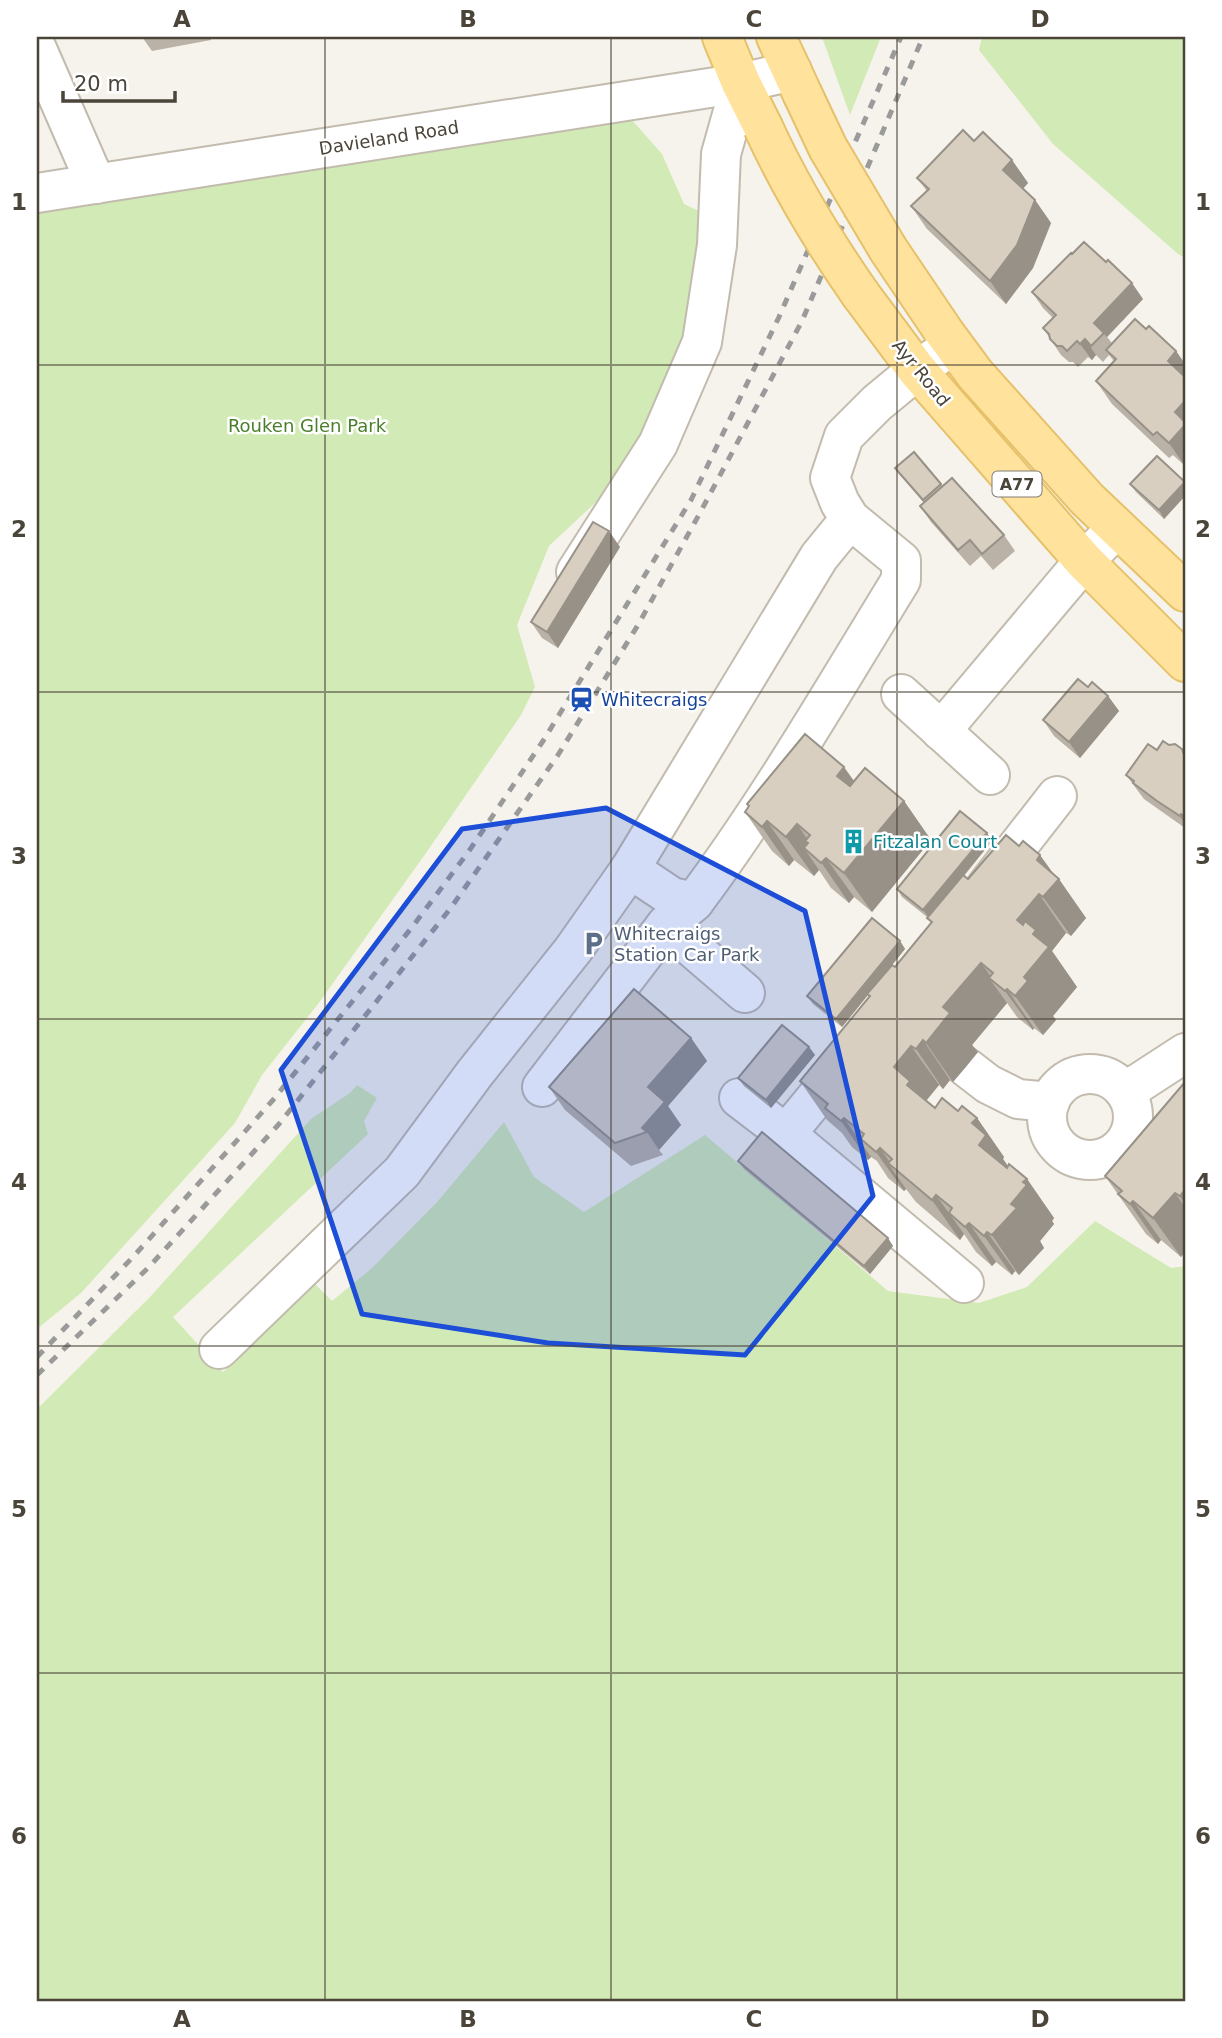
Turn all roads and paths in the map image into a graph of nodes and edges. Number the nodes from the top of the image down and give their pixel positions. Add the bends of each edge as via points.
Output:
1 (722, 37) edge
2 (37, 49) edge
3 (790, 67) edge
4 (741, 83) junction
5 (96, 184) junction
6 (37, 193) edge
7 (953, 345) junction
8 (917, 370) junction
9 (850, 519) junction
10 (1117, 528) junction
11 (1084, 561) junction
12 (566, 587) edge
13 (1185, 592) edge
14 (1185, 662) edge
15 (901, 694) dead end
16 (941, 731) junction
17 (990, 775) dead end
18 (1057, 796) dead end
19 (630, 869) junction
20 (967, 911) edge
21 (680, 914) junction
22 (745, 993) dead end
23 (866, 1037) edge
24 (1185, 1053) edge
25 (966, 1067) dead end
26 (542, 1087) dead end
27 (1125, 1092) junction
28 (739, 1098) dead end
29 (1050, 1102) junction
30 (786, 1134) junction
31 (964, 1283) dead end
32 (219, 1349) dead end

1 - 4 main road, Ayr Road / A77
2 - 5 street
3 - 4 street, Davieland Road
3 - 7 main road, A77, bridge via 828,148
4 - 5 street, Davieland Road
4 - 8 main road, Ayr Road / A77, bridge via 781,167 837,261
4 - 12 street via 721,154 717,245 702,342 658,444
5 - 6 street, Davieland Road
7 - 8 street
7 - 10 main road, A77
8 - 9 street via 844,436 831,478
8 - 11 main road, Ayr Road / A77
9 - 19 street via 819,557
9 - 21 street via 901,561 901,580 750,826
10 - 11 street
10 - 13 main road, A77
11 - 14 main road, Ayr Road / A77
11 - 16 street
15 - 16 street
16 - 17 street
18 - 20 street
19 - 21 street via 672,897
19 - 32 street via 402,1172
21 - 22 street
21 - 26 street
23 - 30 street
24 - 27 street
25 - 29 street via 1018,1099
27 - 29 street via 1100,1075 1085,1074 1058,1088
27 - 29 street via 1133,1123 1117,1151 1103,1158 1087,1160 1059,1147 1050,1133
28 - 30 street
30 - 31 street

